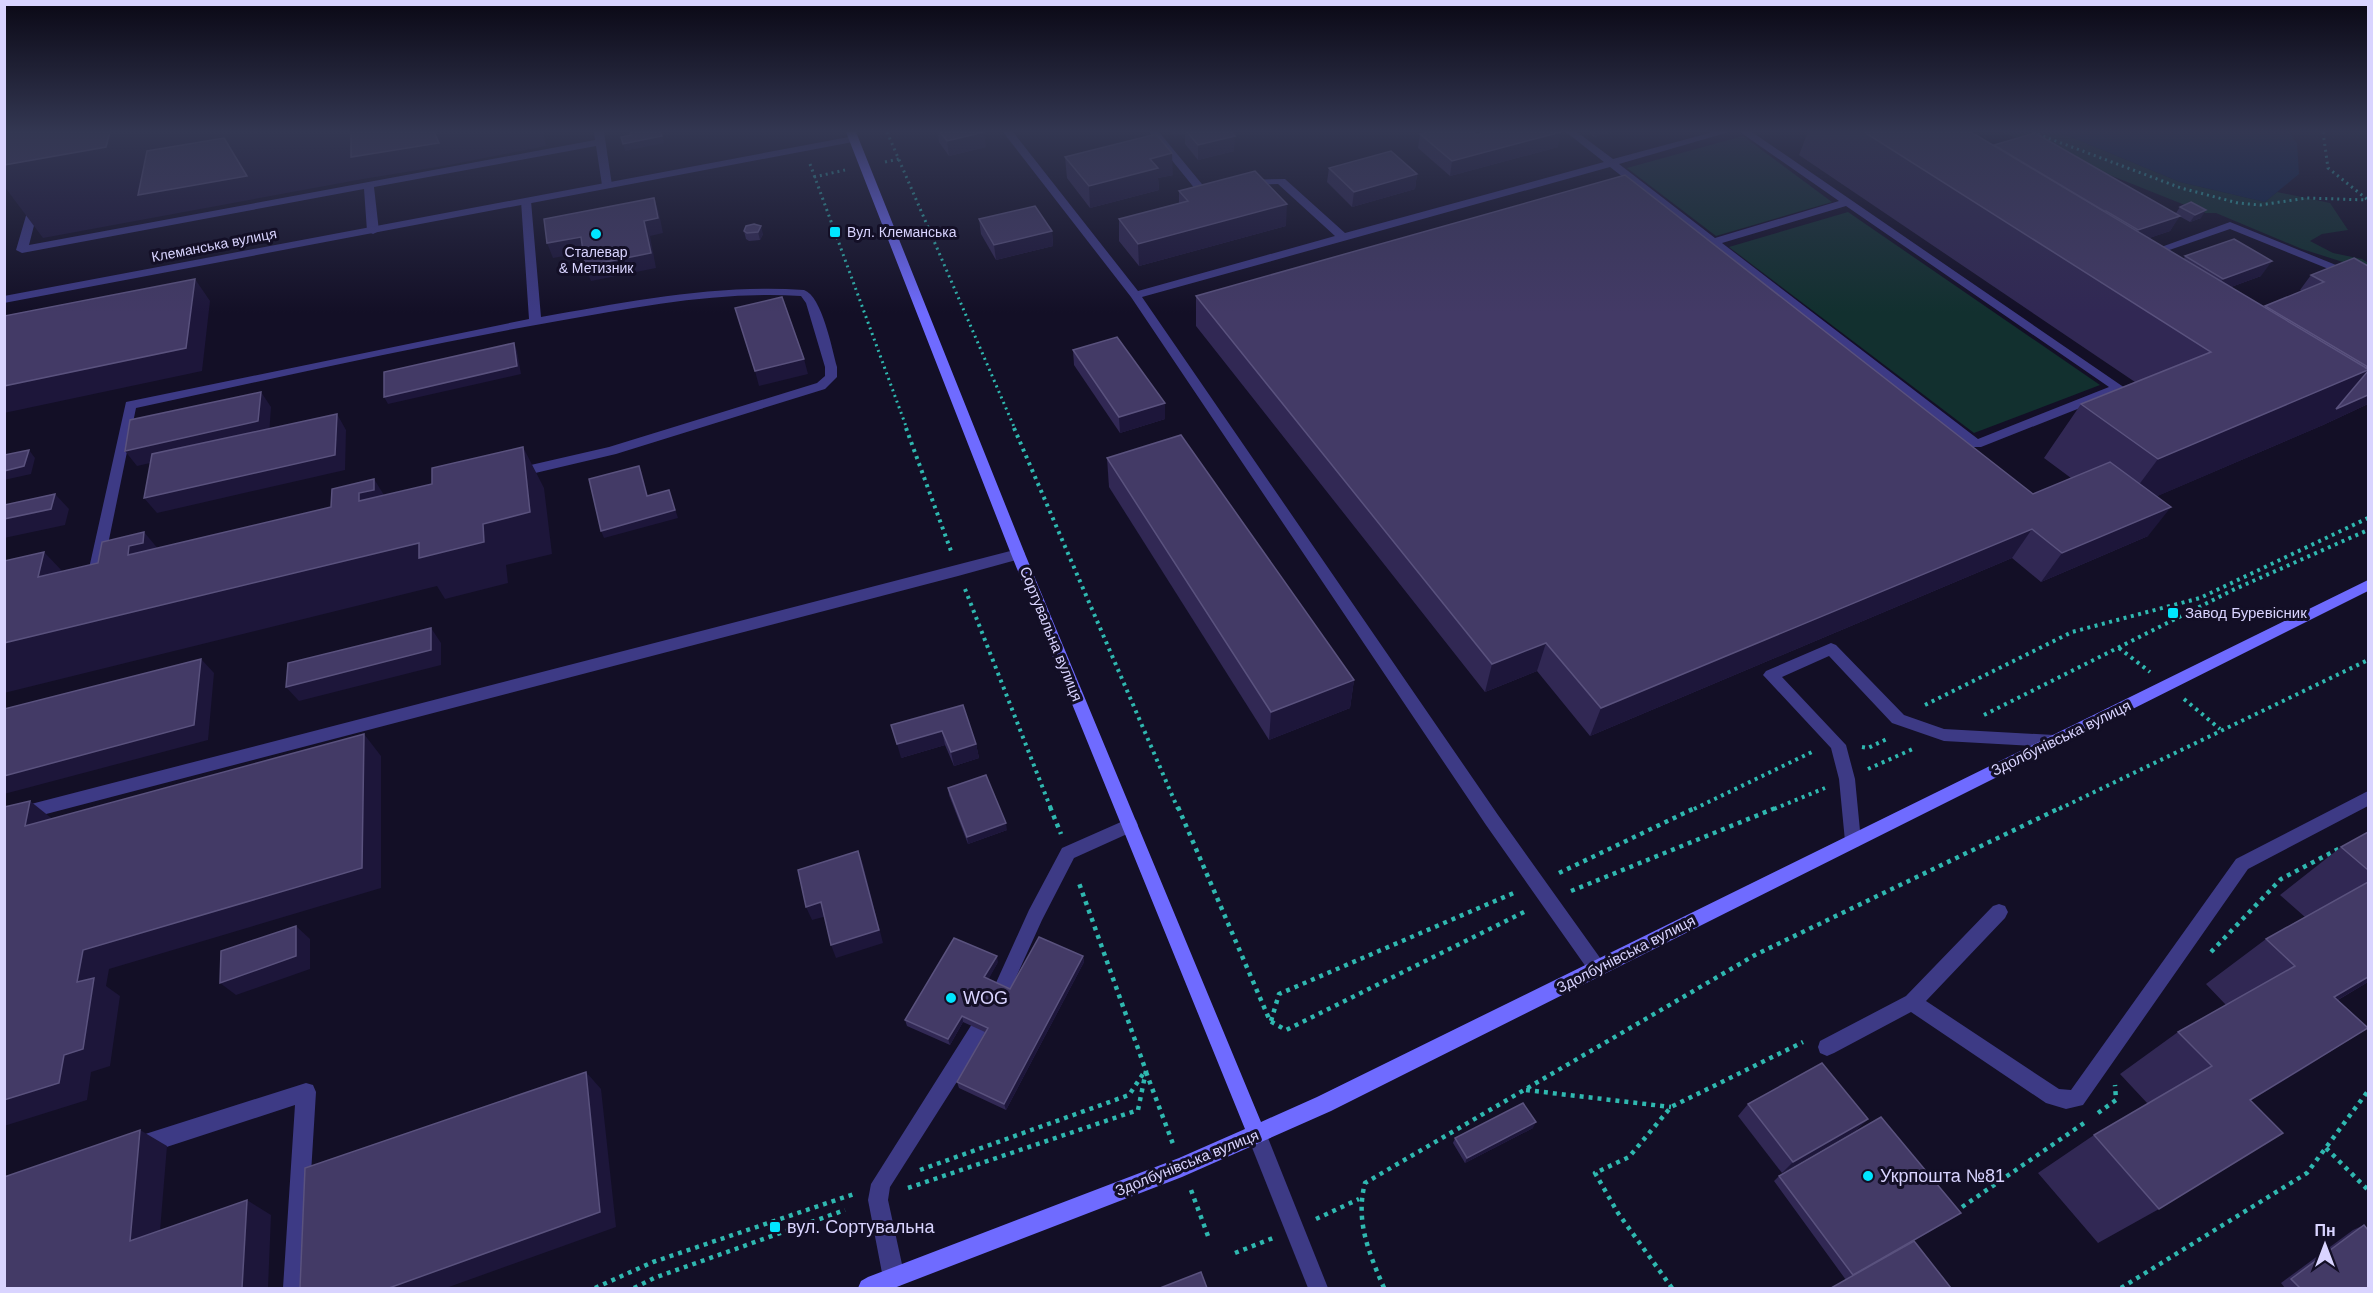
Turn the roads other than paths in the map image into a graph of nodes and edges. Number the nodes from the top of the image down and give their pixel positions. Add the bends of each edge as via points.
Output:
1 (335, 192) edge
2 (370, 192) edge
3 (570, 192) edge
4 (875, 192) edge
5 (1055, 192) edge
6 (1294, 192) edge
7 (1505, 192) edge
8 (1649, 192) edge
9 (1833, 192) edge
10 (37, 195) edge
11 (526, 201) junction
12 (1847, 202) junction
13 (373, 231) junction
14 (1343, 237) junction
15 (1713, 242) junction
16 (2132, 259) edge
17 (2368, 282) edge
18 (1135, 295) junction
19 (4, 300) edge
20 (535, 321) junction
21 (494, 477) edge
22 (1018, 554) junction
23 (97, 564) edge
24 (2368, 585) edge
25 (2054, 741) junction
26 (2368, 798) edge
27 (4, 818) edge
28 (1130, 825) junction
29 (1853, 841) junction
30 (1999, 912) dead end
31 (1597, 968) junction
32 (1001, 991) edge
33 (1912, 1002) junction
34 (979, 1030) edge
35 (1827, 1047) dead end
36 (1257, 1135) junction
37 (116, 1154) edge
38 (894, 1278) junction
39 (293, 1288) edge
40 (868, 1288) edge
41 (1318, 1288) edge

1 - 10 street via 22,250
2 - 13 street
3 - 11 street, Клеманська вулиця
4 - 22 street, Сортувальна вулиця
5 - 18 street
6 - 14 street
7 - 14 street
8 - 15 street
9 - 12 street
11 - 13 street, Клеманська вулиця
11 - 20 street
12 - 15 street
12 - 15 street via 2119,388 1976,444
13 - 19 street, Клеманська вулиця
14 - 18 street
16 - 17 street via 2230,225
18 - 31 street
20 - 21 street via 682,297 804,293 812,302 831,377 821,386 611,451
20 - 23 street via 130,405
22 - 27 street
22 - 28 street, Сортувальна вулиця
24 - 25 street, Здолбунівська вулиця
25 - 29 street, Здолбунівська вулиця
25 - 29 street via 1944,735 1898,719 1831,650 1771,675 1838,745 1847,779
26 - 33 street via 2242,864 2073,1100 2053,1096
28 - 32 street via 1068,853
28 - 36 street, Сортувальна вулиця
29 - 31 street, Здолбунівська вулиця
30 - 33 street
31 - 36 street, Здолбунівська вулиця
33 - 35 street
34 - 38 street via 881,1184 878,1200
36 - 38 street, Здолбунівська вулиця
36 - 41 street
37 - 39 street via 306,1092
38 - 40 street, Здолбунівська вулиця

